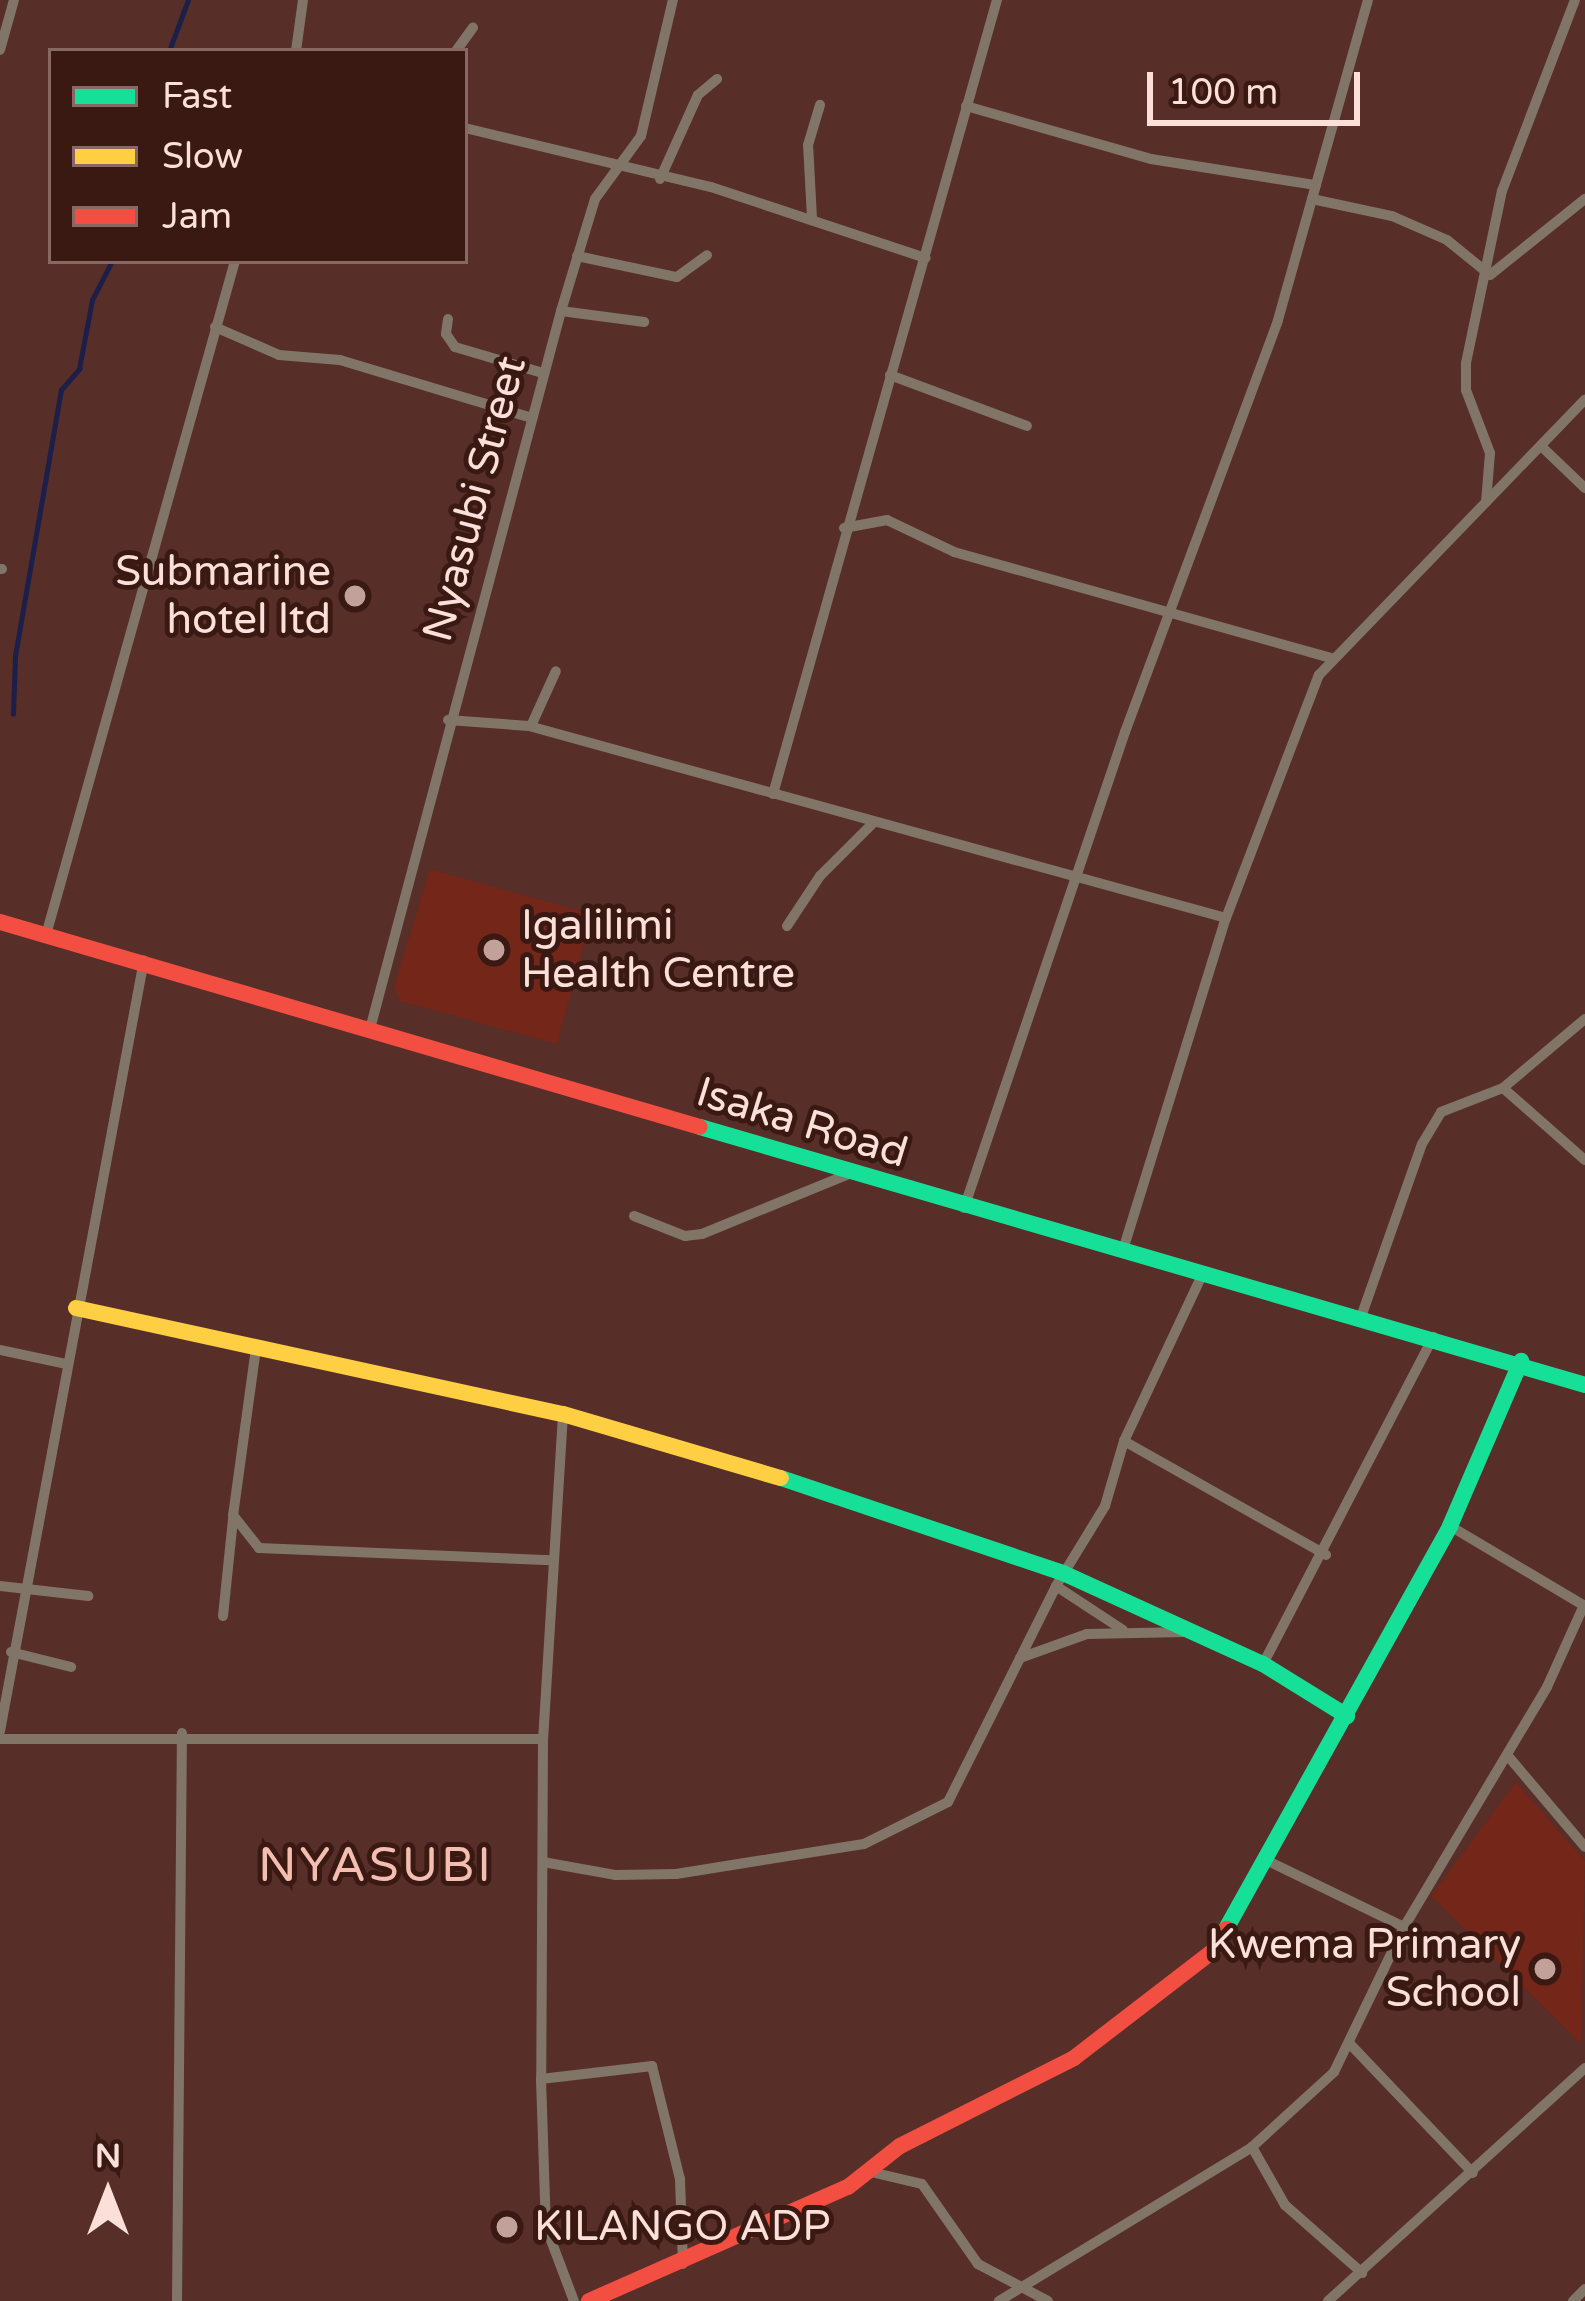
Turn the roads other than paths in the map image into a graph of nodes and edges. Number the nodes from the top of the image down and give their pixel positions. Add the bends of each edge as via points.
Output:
1 (14, 0) edge
2 (303, 0) edge
3 (673, 0) edge
4 (997, 0) edge
5 (1368, 0) edge
6 (1575, 0) edge
7 (473, 28) dead end
8 (296, 48) edge
9 (458, 48) edge
10 (0, 50) edge
11 (717, 79) dead end
12 (820, 105) dead end
13 (967, 106) junction
14 (468, 129) edge
15 (620, 170) junction
16 (660, 179) junction
17 (1316, 185) junction
18 (1312, 199) junction
19 (1585, 199) edge
20 (812, 218) junction
21 (578, 256) junction
22 (707, 256) dead end
23 (926, 258) junction
24 (234, 264) edge
25 (1490, 275) junction
26 (560, 311) junction
27 (448, 319) dead end
28 (644, 322) dead end
29 (215, 327) junction
30 (543, 373) junction
31 (890, 375) junction
32 (1585, 400) edge
33 (532, 418) junction
34 (1027, 426) dead end
35 (1541, 446) junction
36 (1585, 488) edge
37 (1486, 502) junction
38 (844, 528) junction
39 (1169, 614) junction
40 (1330, 658) junction
41 (556, 670) dead end
42 (448, 720) junction
43 (531, 726) junction
44 (773, 794) junction
45 (872, 824) junction
46 (1074, 878) junction
47 (1226, 918) junction
48 (0, 922) edge
49 (787, 926) dead end
50 (46, 935) junction
51 (144, 960) junction
52 (1585, 1019) edge
53 (370, 1029) junction
54 (1503, 1088) junction
55 (1585, 1160) edge
56 (849, 1174) junction
57 (964, 1209) junction
58 (634, 1216) dead end
59 (1124, 1250) junction
60 (1202, 1275) junction
61 (76, 1308) junction
62 (1360, 1317) junction
63 (1434, 1336) junction
64 (256, 1348) junction
65 (0, 1351) edge
66 (1520, 1360) junction
67 (66, 1364) junction
68 (1585, 1385) edge
69 (563, 1414) junction
70 (1124, 1441) junction
71 (233, 1515) junction
72 (1450, 1526) junction
73 (1326, 1555) junction
74 (550, 1560) junction
75 (1059, 1579) junction
76 (0, 1586) edge
77 (20, 1588) junction
78 (88, 1596) dead end
79 (1584, 1606) edge
80 (224, 1616) dead end
81 (1125, 1631) junction
82 (1188, 1632) junction
83 (11, 1652) junction
84 (1020, 1658) junction
85 (1263, 1664) junction
86 (71, 1667) dead end
87 (1347, 1716) junction
88 (182, 1733) junction
89 (0, 1735) edge
90 (543, 1739) junction
91 (1508, 1756) junction
92 (1585, 1847) edge
93 (1265, 1860) junction
94 (543, 1862) junction
95 (1404, 1927) junction
96 (1350, 2044) junction
97 (1585, 2068) edge
98 (541, 2079) junction
99 (1252, 2146) junction
100 (871, 2172) junction
101 (1473, 2173) junction
102 (683, 2265) junction
103 (1362, 2273) junction
104 (1022, 2288) junction
105 (1585, 2289) edge
106 (176, 2301) edge
107 (574, 2301) edge
108 (589, 2301) edge
109 (999, 2301) edge
110 (1048, 2301) edge
111 (1328, 2301) edge
112 (1574, 2301) edge

1 - 10 street
2 - 8 street
3 - 15 street, Nyasubi Street via 641,136
4 - 13 street
5 - 17 street
6 - 25 street via 1502,191
7 - 9 street
11 - 16 street via 698,95
12 - 20 street via 808,145
13 - 17 street via 1150,160
13 - 23 street
14 - 15 street
15 - 16 street
15 - 21 street, Nyasubi Street via 595,199
16 - 20 street
17 - 18 street
18 - 25 street via 1392,216 1447,240
18 - 39 street via 1278,320
19 - 25 street
20 - 23 street
21 - 22 street via 677,277
21 - 26 street, Nyasubi Street
23 - 31 street
24 - 29 street
25 - 37 street via 1464,374 1487,439
26 - 28 street
26 - 30 street, Nyasubi Street
27 - 30 street via 455,347
29 - 33 street via 279,355 340,360
29 - 50 street
30 - 33 street, Nyasubi Street
31 - 34 street
31 - 38 street
32 - 35 street
33 - 42 street, Nyasubi Street
35 - 36 street
35 - 37 street
37 - 40 street
38 - 39 street via 887,520 934,545
38 - 44 street
39 - 40 street
39 - 46 street
40 - 47 street
41 - 43 street
42 - 43 street
42 - 53 street, Nyasubi Street
43 - 44 street
44 - 45 street
45 - 46 street
45 - 49 street via 820,876
46 - 47 street
46 - 57 street
47 - 59 street
48 - 50 street, Isaka Road
50 - 51 street, Isaka Road
51 - 53 street, Isaka Road
51 - 61 street
52 - 54 street
53 - 56 street, Isaka Road
54 - 55 street
54 - 62 street via 1441,1112
56 - 57 street, Isaka Road
56 - 58 street via 702,1234
57 - 59 street, Isaka Road
59 - 60 street, Isaka Road
60 - 62 street, Isaka Road
60 - 70 street
61 - 64 street
61 - 67 street
62 - 63 street, Isaka Road
63 - 66 street, Isaka Road
63 - 73 street
64 - 69 street
64 - 71 street
65 - 67 street
66 - 68 street, Isaka Road
66 - 72 street
67 - 77 street
69 - 74 street
69 - 75 street via 825,1491
70 - 73 street
70 - 75 street via 1105,1506
71 - 74 street via 246,1538 274,1555
71 - 80 street
72 - 79 street
72 - 87 street
73 - 85 street
74 - 90 street
75 - 81 street
75 - 82 street
75 - 84 street
76 - 77 street
77 - 78 street
77 - 83 street
79 - 91 street
81 - 82 street
81 - 84 street via 1067,1639
82 - 85 street
83 - 86 street
83 - 89 street
84 - 94 street via 948,1802 888,1836 676,1874 615,1875
85 - 87 street
87 - 93 street
88 - 89 street
88 - 90 street
88 - 106 street
90 - 94 street
91 - 92 street
91 - 95 street
93 - 95 street
93 - 100 street via 1214,1951 1074,2058 900,2146
94 - 98 street
95 - 96 street
96 - 99 street via 1334,2072
96 - 101 street
97 - 101 street
98 - 102 street via 652,2066 680,2179
98 - 107 street via 546,2227
99 - 103 street via 1285,2205 1329,2252
99 - 104 street
100 - 102 street
100 - 104 street via 922,2184 978,2264
101 - 103 street
102 - 108 street
103 - 111 street
104 - 109 street
104 - 110 street
105 - 112 street

